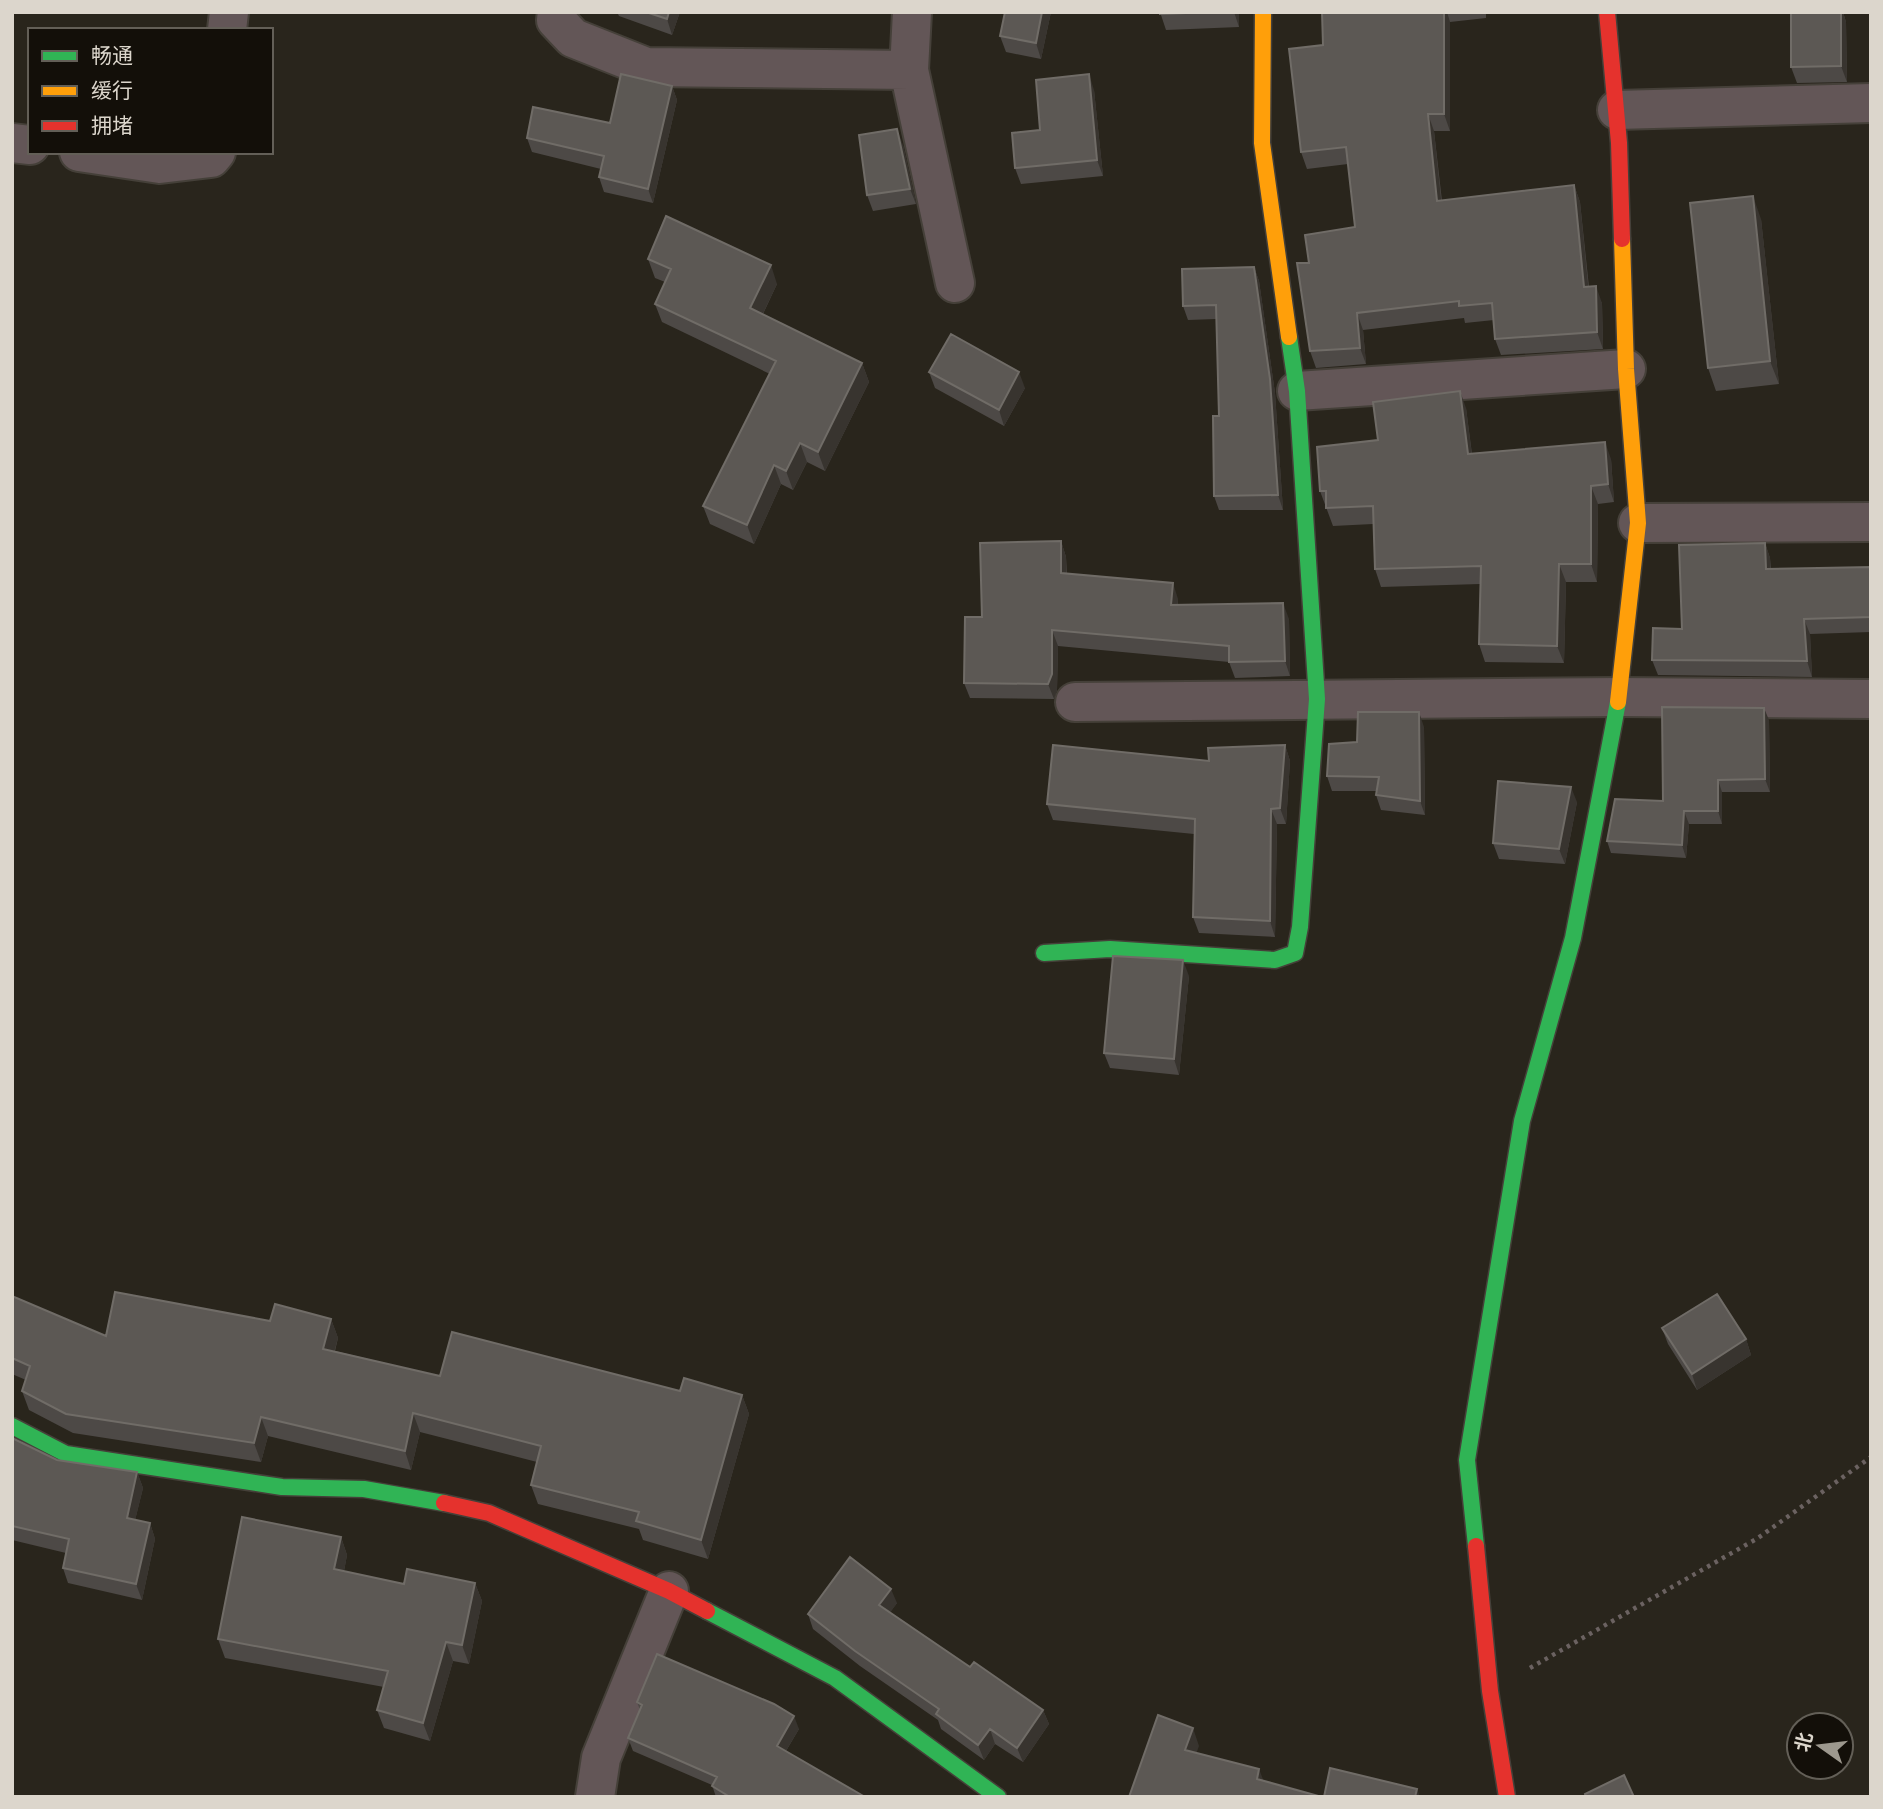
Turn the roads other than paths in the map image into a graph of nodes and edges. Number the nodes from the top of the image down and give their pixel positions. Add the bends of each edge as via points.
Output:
1 (557, 12) edge
2 (912, 12) edge
3 (1263, 12) edge
4 (1607, 12) edge
5 (909, 71) junction
6 (1871, 103) edge
7 (1617, 110) junction
8 (92, 154) edge
9 (214, 154) edge
10 (955, 283) dead end
11 (1626, 369) junction
12 (1297, 391) junction
13 (1871, 522) edge
14 (1638, 523) junction
15 (1619, 697) junction
16 (1317, 699) junction
17 (1871, 699) edge
18 (1074, 702) dead end
19 (1044, 953) dead end
20 (12, 1426) edge
21 (669, 1591) junction
22 (594, 1797) edge
23 (998, 1797) edge
24 (1507, 1797) edge

1 - 5 street via 556,20 573,38 646,67
2 - 5 street
3 - 12 street via 1262,143
4 - 7 street
5 - 10 street
6 - 7 street
7 - 11 street
8 - 9 street via 160,164
11 - 12 street
11 - 14 street
12 - 16 street
13 - 14 street
14 - 15 street
15 - 16 street
15 - 17 street
15 - 24 street via 1573,938 1522,1121 1467,1460 1490,1691
16 - 18 street
16 - 19 street via 1296,953 1275,960 1110,949
20 - 21 street via 66,1454 282,1488 364,1489 489,1513
21 - 22 street via 601,1758
21 - 23 street via 835,1678

